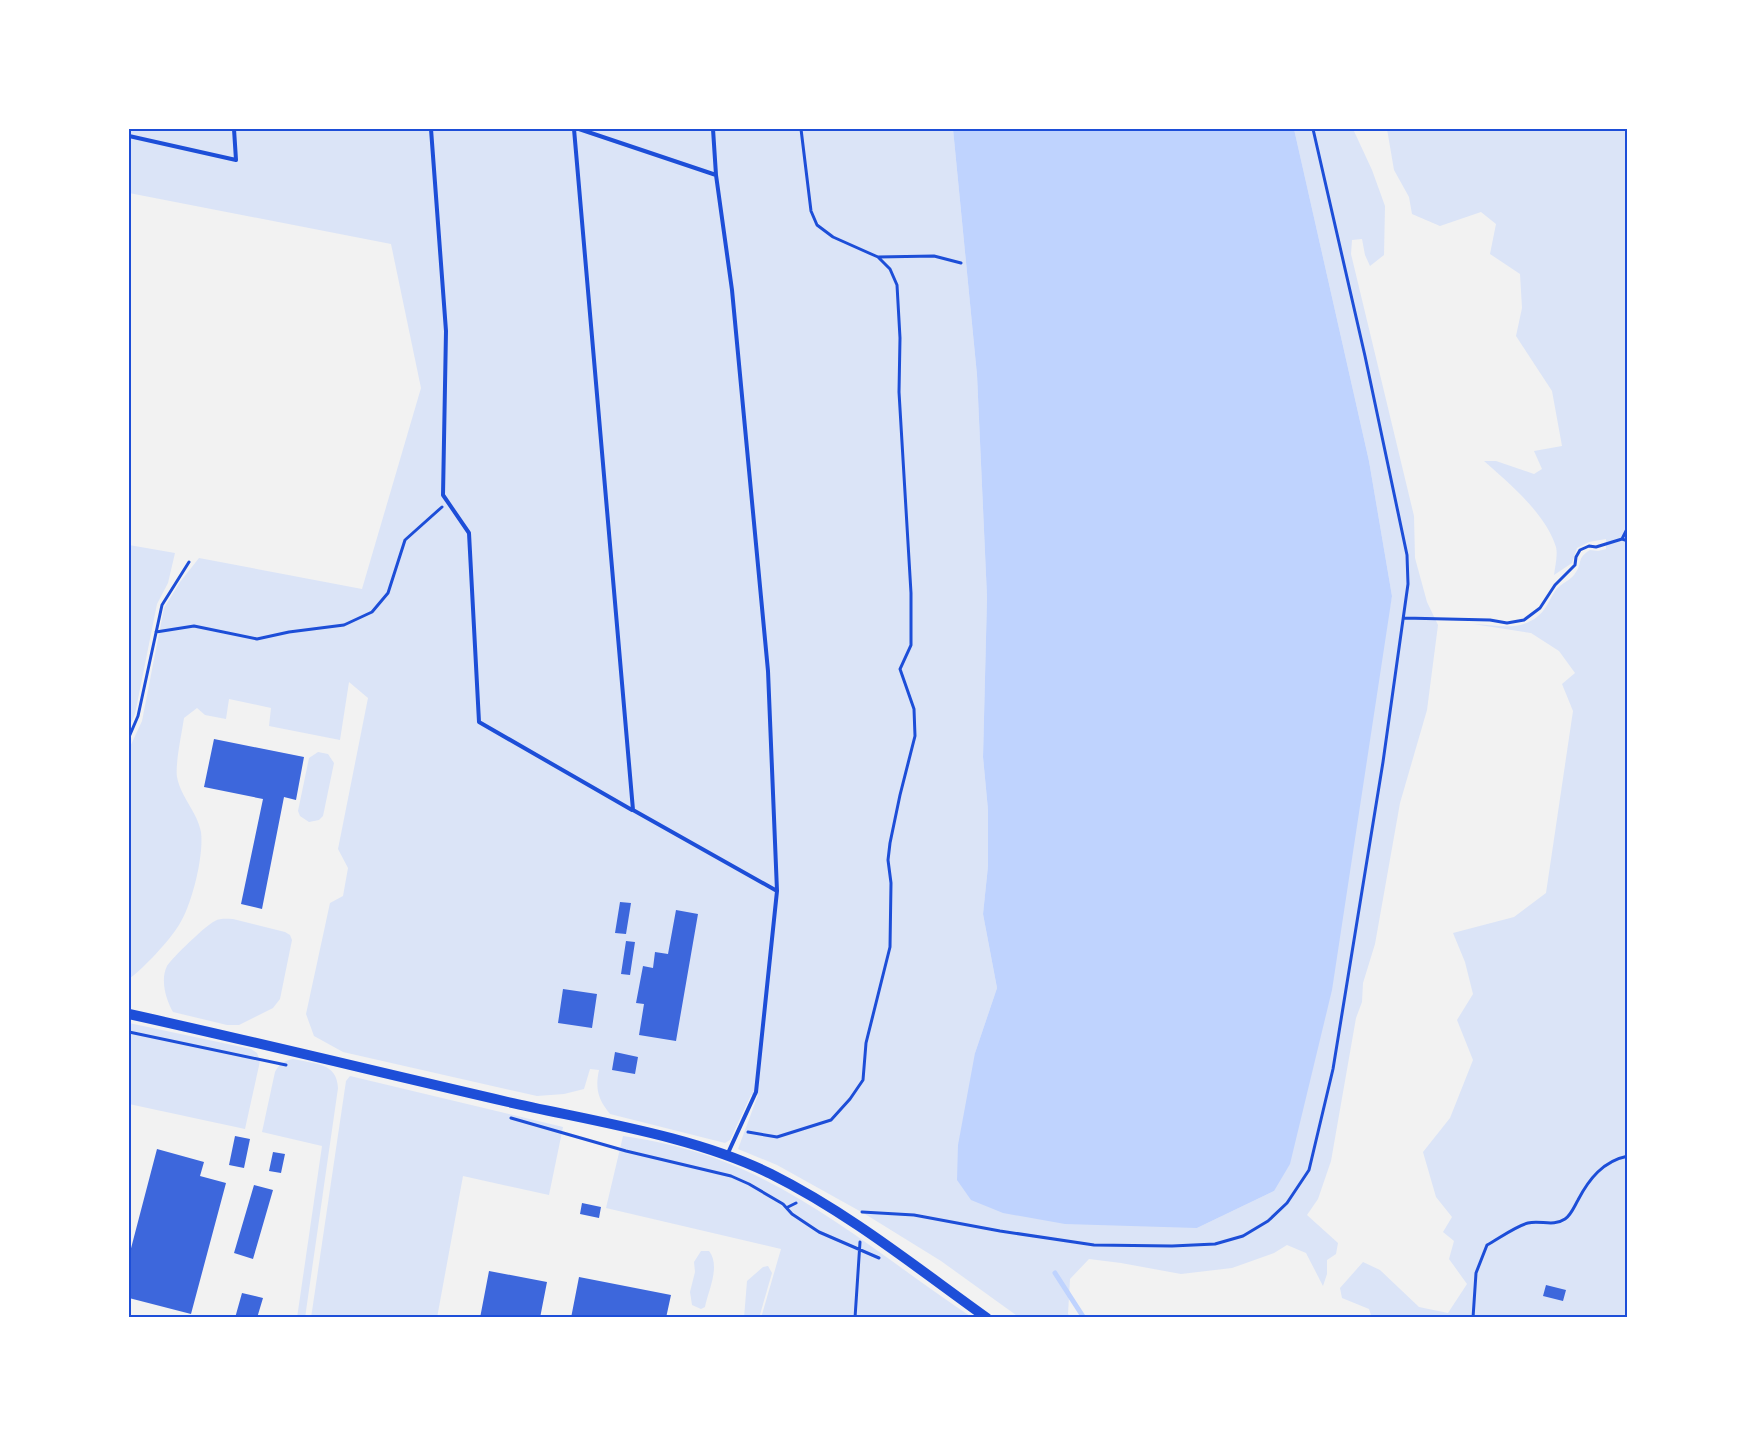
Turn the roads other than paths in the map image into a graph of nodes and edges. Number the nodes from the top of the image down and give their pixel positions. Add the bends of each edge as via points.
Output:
1 (234, 129) edge
2 (431, 129) edge
3 (574, 129) edge
4 (579, 129) edge
5 (713, 129) edge
6 (129, 136) edge
7 (716, 175) junction
8 (633, 810) junction
9 (777, 891) junction
10 (129, 1014) edge
11 (727, 1156) junction
12 (987, 1318) edge

1 - 6 lane via 237,160
2 - 8 lane via 446,331 443,495 469,533 479,722
3 - 8 lane
4 - 7 lane
5 - 7 lane
7 - 9 lane via 732,290 768,671
8 - 9 lane
9 - 11 lane via 756,1092
10 - 11 street via 666,1137
11 - 12 street via 771,1174 834,1210

